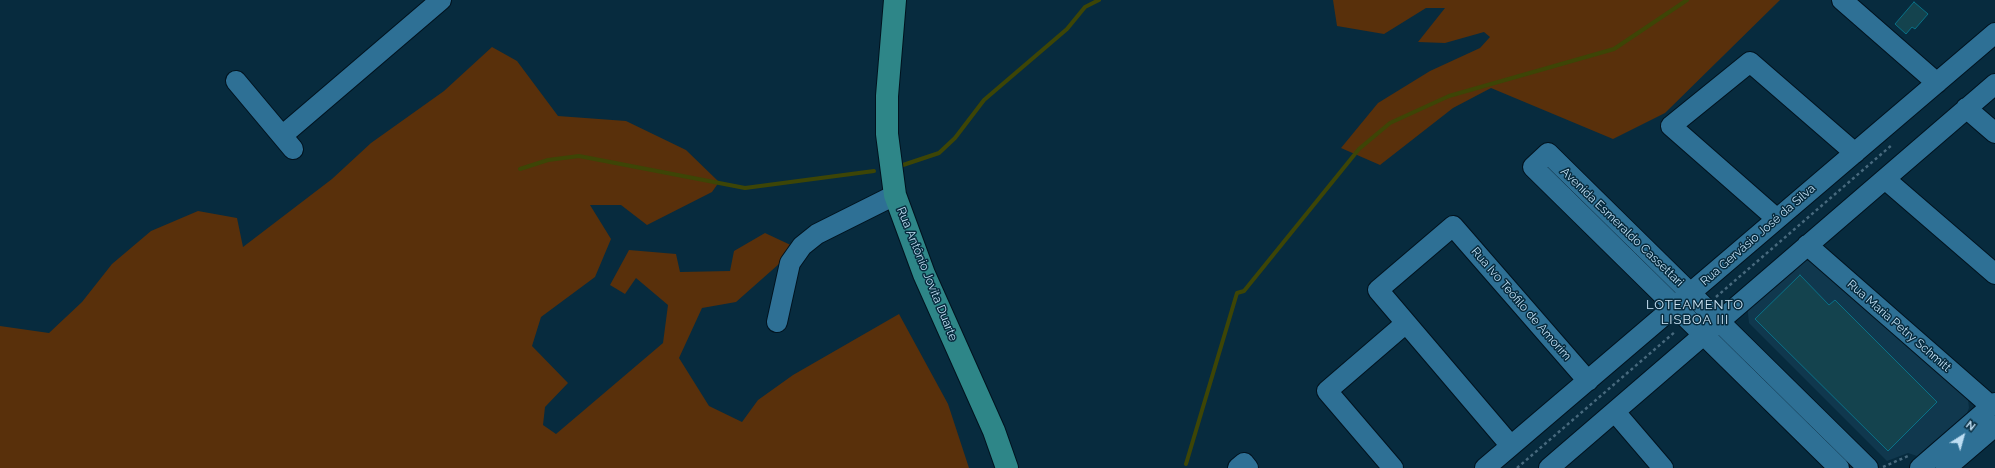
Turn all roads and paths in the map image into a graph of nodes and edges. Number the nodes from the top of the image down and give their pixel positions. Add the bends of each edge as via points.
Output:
1 (441, 0) edge
2 (895, 0) edge
3 (1842, 0) edge
4 (1995, 33) edge
5 (236, 81) dead end
6 (1937, 83) junction
7 (1995, 84) edge
8 (1966, 108) junction
9 (1995, 133) edge
10 (1898, 140) dead end
11 (1855, 153) junction
12 (1885, 179) junction
13 (895, 196) junction
14 (1777, 219) junction
15 (1807, 246) junction
16 (1995, 274) edge
17 (1690, 293) junction
18 (1675, 306) junction
19 (1704, 307) junction
20 (1689, 320) junction
21 (777, 322) dead end
22 (1719, 322) junction
23 (1406, 323) junction
24 (1704, 335) junction
25 (1588, 381) junction
26 (1993, 404) edge
27 (1615, 412) junction
28 (1995, 426) edge
29 (1511, 446) junction
30 (1922, 466) edge
31 (1007, 468) edge
32 (1393, 468) edge
33 (1485, 468) edge
34 (1517, 468) edge
35 (1549, 468) edge
36 (1663, 468) edge
37 (1839, 468) edge
38 (1868, 468) edge
39 (1881, 468) edge
40 (1946, 468) edge

1 - 5 street via 288,142
2 - 13 main road, Rua Antônio Jovita Duarte via 887,96 887,134
3 - 6 street
4 - 6 street, Rua Gervásio José da Silva
6 - 11 street, Rua Gervásio José da Silva
7 - 8 street
8 - 9 street
8 - 12 street
10 - 19 path
11 - 14 street, Rua Gervásio José da Silva
11 - 14 street via 1750,62 1671,126
12 - 15 street
12 - 16 street
13 - 21 street via 817,234 802,246 790,263
13 - 31 main road, Rua Antônio Jovita Duarte via 924,274 994,431
14 - 17 street, Rua Gervásio José da Silva
15 - 22 street
15 - 26 street, Rua Maria Petry Schmitt
17 - 18 street, Rua Gervásio José da Silva
17 - 18 street, Avenida Esmeraldo Cassettari via 1548,153 1533,167
17 - 19 street, Avenida Esmeraldo Cassettari
18 - 20 street, Avenida Esmeraldo Cassettari
18 - 25 street, Rua Gervásio José da Silva
19 - 22 street, Avenida Esmeraldo Cassettari
20 - 24 street, Avenida Esmeraldo Cassettari
20 - 34 path
22 - 24 street
22 - 38 street, Avenida Esmeraldo Cassettari
23 - 25 street, Rua Ivo Teófilo de Amorim via 1378,290 1454,226
23 - 29 street
23 - 32 street via 1327,391
24 - 27 street
24 - 37 street, Avenida Esmeraldo Cassettari
25 - 29 street, Rua Gervásio José da Silva
26 - 30 street
27 - 35 street
27 - 36 street
28 - 40 street
29 - 33 street, Rua Gervásio José da Silva
30 - 39 path via 1909,456

